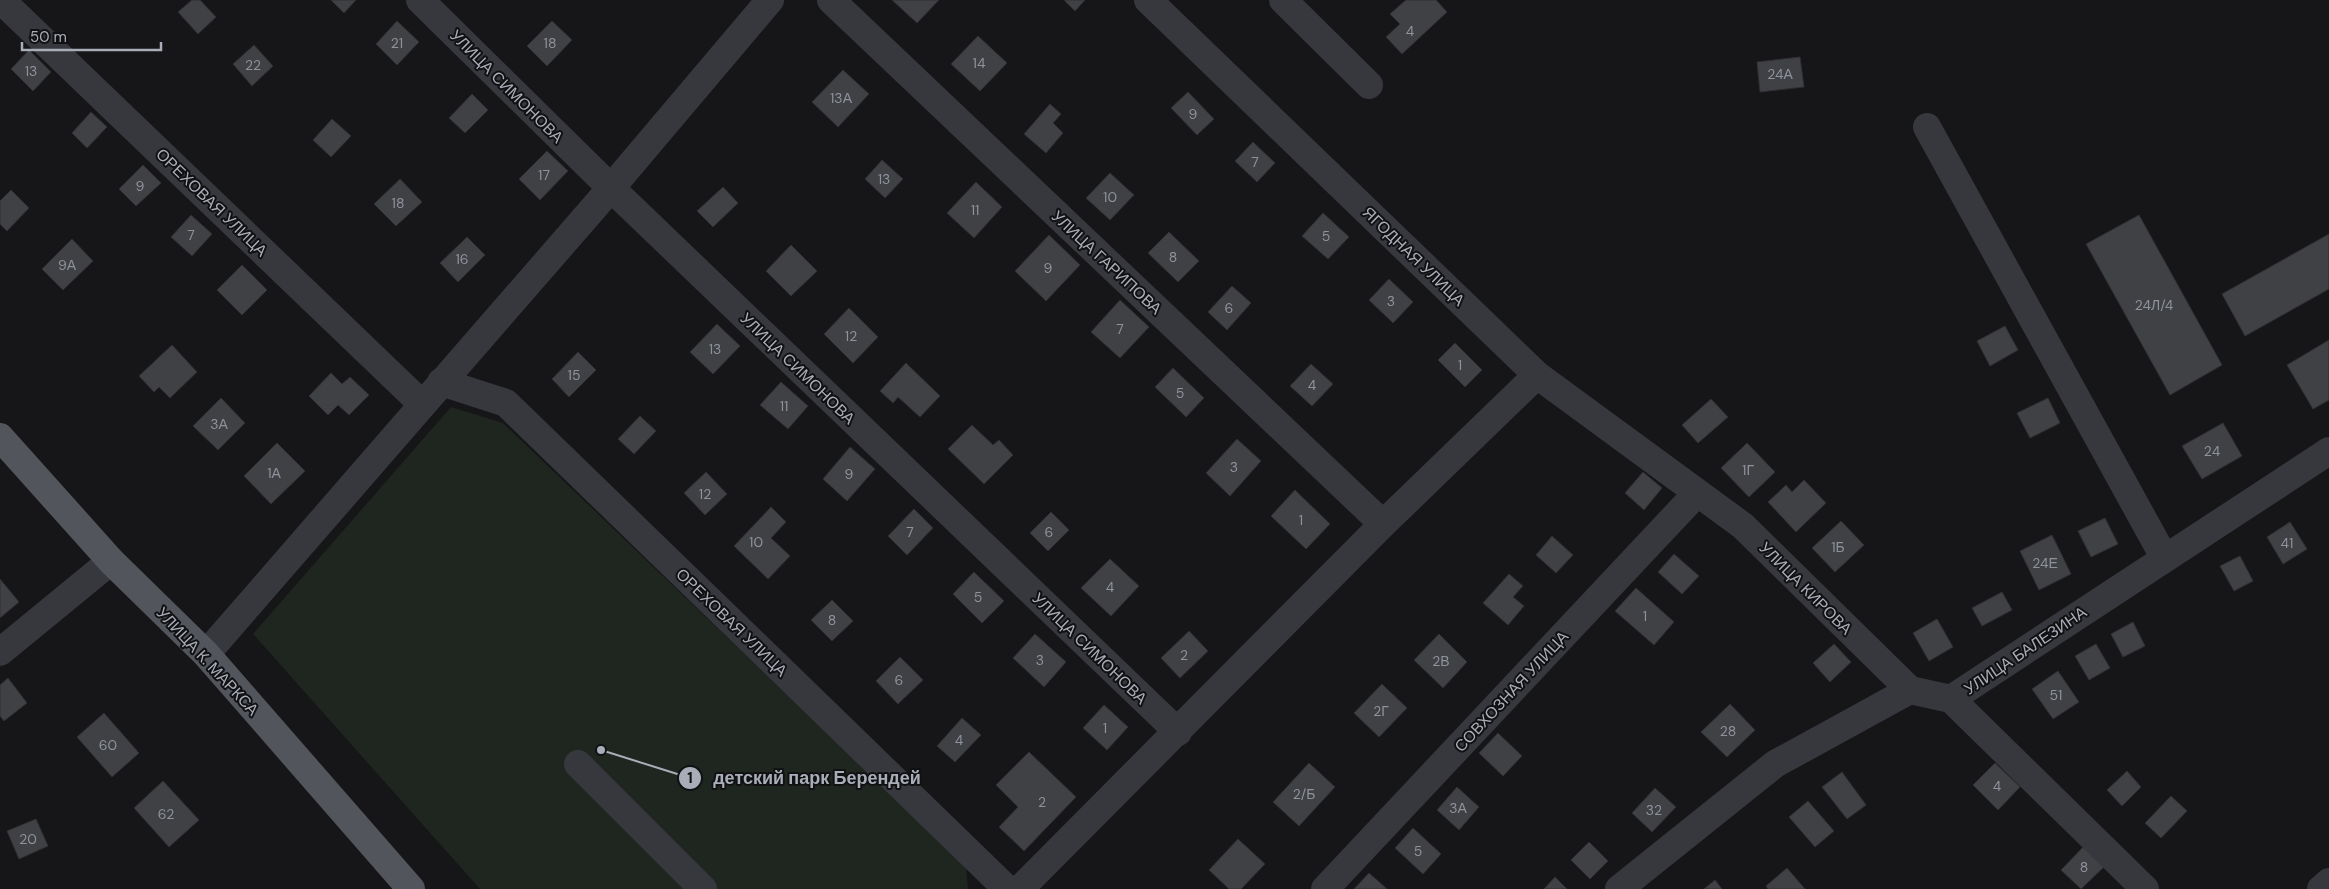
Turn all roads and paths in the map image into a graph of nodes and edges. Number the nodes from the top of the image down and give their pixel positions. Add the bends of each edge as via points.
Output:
1 (2, 0) edge
2 (420, 0) edge
3 (770, 0) edge
4 (831, 0) edge
5 (1148, 0) edge
6 (1283, 0) edge
7 (1369, 85) dead end
8 (1927, 127) dead end
9 (611, 188) junction
10 (1537, 375) junction
11 (441, 382) junction
12 (422, 404) junction
13 (0, 437) edge
14 (2329, 450) edge
15 (1696, 493) junction
16 (1384, 524) junction
17 (2164, 556) junction
18 (111, 561) junction
19 (0, 652) edge
20 (206, 654) junction
21 (1910, 690) junction
22 (1951, 699) junction
23 (1178, 732) junction
24 (578, 764) dead end
25 (2329, 882) edge
26 (411, 889) edge
27 (703, 889) edge
28 (1007, 889) edge
29 (1020, 889) edge
30 (1325, 889) edge
31 (1619, 889) edge
32 (2145, 889) edge
33 (2321, 889) edge

1 - 12 street, ОРЕХОВАЯ УЛИЦА
2 - 9 street, УЛИЦА СИМОНОВА
3 - 9 street
4 - 16 street, УЛИЦА ГАРИПОВА
5 - 10 street, ЯГОДНАЯ УЛИЦА
6 - 7 street
8 - 17 street
9 - 11 street
9 - 23 street, УЛИЦА СИМОНОВА
10 - 15 street, ЯГОДНАЯ УЛИЦА
10 - 16 street
11 - 12 street
11 - 28 street, ОРЕХОВАЯ УЛИЦА via 506,403
12 - 20 street
13 - 18 main road, УЛИЦА К. МАРКСА
14 - 17 street, УЛИЦА БАЛЕЗИНА
15 - 21 street, УЛИЦА КИРОВА via 1743,526
15 - 30 street, СОВХОЗНАЯ УЛИЦА
16 - 23 street
17 - 22 street, УЛИЦА БАЛЕЗИНА
18 - 19 street
18 - 20 main road, УЛИЦА К. МАРКСА
20 - 26 main road, УЛИЦА К. МАРКСА
21 - 22 street, УЛИЦА БАЛЕЗИНА
21 - 31 street via 1775,764
22 - 32 street
23 - 29 street
24 - 27 street
25 - 33 street

